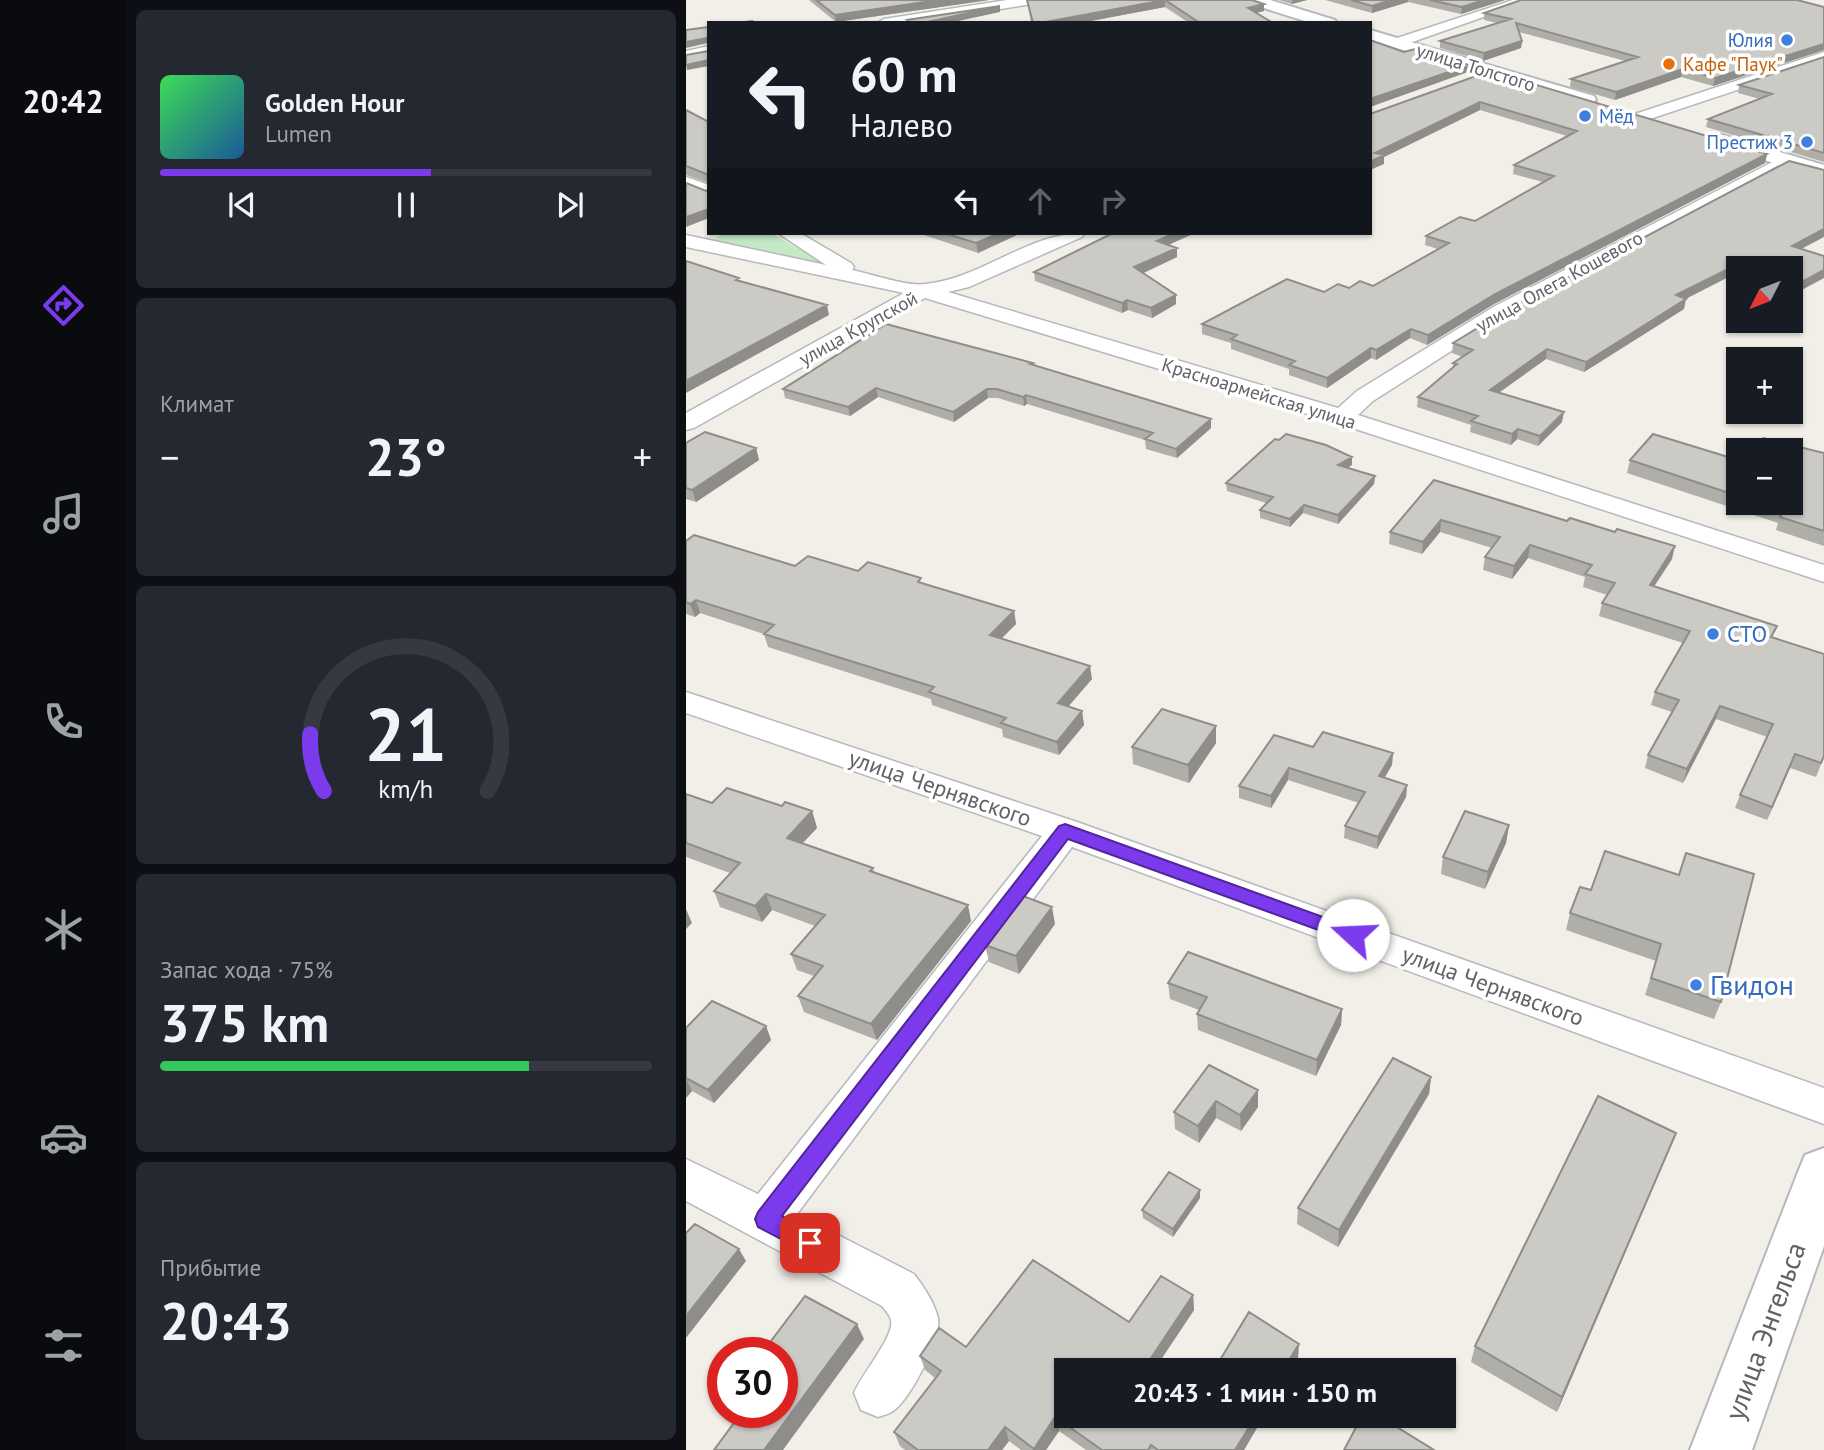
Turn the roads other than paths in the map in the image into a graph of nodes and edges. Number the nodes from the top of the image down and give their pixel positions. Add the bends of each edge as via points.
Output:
1 (1032, 0) edge
2 (1254, 0) edge
3 (1526, 0) edge
4 (897, 21) edge
5 (1322, 21) edge
6 (1372, 36) edge
7 (1396, 43) junction
8 (707, 50) edge
9 (686, 55) edge
10 (1824, 56) edge
11 (1491, 71) junction
12 (1467, 80) edge
13 (1603, 105) edge
14 (1635, 115) joint
15 (1667, 125) edge
16 (1707, 136) edge
17 (1786, 160) junction
18 (1824, 172) edge
19 (686, 182) edge
20 (707, 191) edge
21 (790, 235) edge
22 (1070, 235) edge
23 (686, 241) edge
24 (863, 278) junction
25 (923, 291) junction
26 (1342, 417) junction
27 (686, 423) edge
28 (1824, 574) edge
29 (686, 702) edge
30 (1065, 831) junction
31 (1824, 1106) edge
32 (1824, 1172) edge
33 (686, 1179) edge
34 (766, 1219) junction
35 (878, 1393) dead end
36 (1721, 1450) edge

1 - 4 street
2 - 5 main road
3 - 7 street
6 - 7 main road, улица Толстого
7 - 11 main road, улица Толстого
8 - 9 street
10 - 14 street
11 - 12 street
11 - 13 main road, улица Толстого
14 - 15 main road
16 - 17 main road
17 - 18 main road
17 - 26 street, улица Олега Кошевого via 1502,310 1365,396
19 - 20 street
21 - 24 street
22 - 25 street, улица Крупской via 962,282
23 - 24 street, Красноармейская улица
24 - 25 street, Красноармейская улица
25 - 26 street, Красноармейская улица
25 - 27 street, улица Крупской
26 - 28 street, Красноармейская улица
29 - 30 street, улица Чернявского
30 - 31 street, улица Чернявского
30 - 34 street
32 - 36 main road, улица Энгельса
33 - 34 street
34 - 35 street via 898,1290 912,1305 917,1320 914,1338

